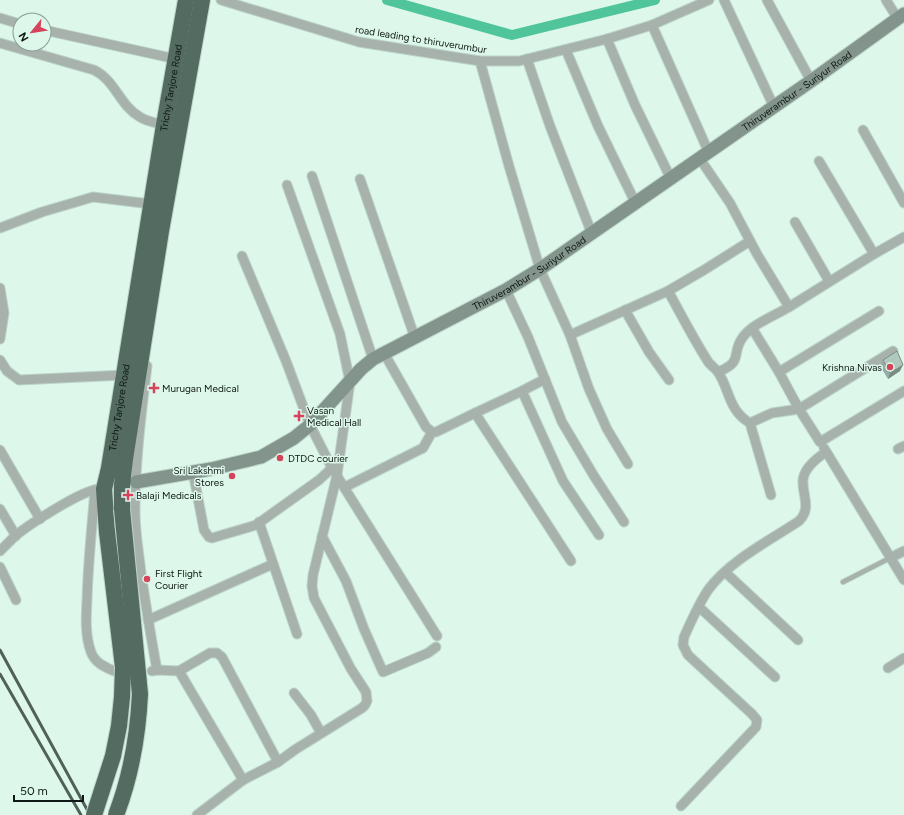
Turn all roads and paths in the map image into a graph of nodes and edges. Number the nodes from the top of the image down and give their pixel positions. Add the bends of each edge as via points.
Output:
1 (185, 0) edge
2 (202, 0) edge
3 (221, 0) edge
4 (709, 0) edge
5 (724, 0) edge
6 (768, 0) edge
7 (886, 0) edge
8 (901, 16) edge
9 (0, 18) edge
10 (12, 22) edge
11 (652, 25) junction
12 (52, 32) edge
13 (607, 39) junction
14 (0, 43) edge
15 (566, 50) junction
16 (176, 59) junction
17 (527, 59) junction
18 (480, 61) junction
19 (811, 82) junction
20 (774, 107) junction
21 (164, 125) junction
22 (863, 130) dead end
23 (705, 156) junction
24 (819, 161) dead end
25 (312, 176) dead end
26 (360, 179) dead end
27 (671, 179) junction
28 (287, 184) dead end
29 (904, 203) edge
30 (151, 204) junction
31 (636, 204) junction
32 (795, 222) dead end
33 (0, 228) edge
34 (592, 234) junction
35 (904, 237) edge
36 (751, 243) junction
37 (874, 254) junction
38 (242, 256) dead end
39 (540, 269) junction
40 (829, 282) junction
41 (0, 288) edge
42 (506, 290) junction
43 (668, 290) junction
44 (789, 307) junction
45 (625, 310) junction
46 (880, 311) dead end
47 (752, 328) junction
48 (570, 335) junction
49 (416, 338) junction
50 (0, 339) edge
51 (143, 342) junction
52 (892, 351) dead end
53 (378, 356) junction
54 (0, 360) edge
55 (718, 372) junction
56 (779, 372) junction
57 (124, 375) junction
58 (545, 379) junction
59 (669, 380) dead end
60 (350, 382) junction
61 (904, 391) edge
62 (522, 392) junction
63 (799, 409) junction
64 (475, 413) junction
65 (750, 423) junction
66 (310, 425) junction
67 (432, 432) junction
68 (820, 442) junction
69 (0, 450) edge
70 (826, 452) junction
71 (628, 464) dead end
72 (193, 472) junction
73 (334, 472) junction
74 (136, 482) junction
75 (345, 487) junction
76 (100, 490) junction
77 (771, 495) dead end
78 (0, 509) edge
79 (40, 519) junction
80 (260, 522) junction
81 (624, 522) dead end
82 (16, 536) junction
83 (322, 536) junction
84 (599, 536) dead end
85 (0, 551) edge
86 (904, 551) edge
87 (890, 558) junction
88 (571, 561) dead end
89 (273, 564) junction
90 (0, 567) edge
91 (725, 572) junction
92 (904, 580) edge
93 (843, 582) dead end
94 (16, 600) dead end
95 (699, 606) junction
96 (148, 620) junction
97 (297, 634) dead end
98 (437, 636) dead end
99 (798, 640) dead end
100 (436, 648) dead end
101 (904, 658) edge
102 (888, 668) dead end
103 (114, 671) dead end
104 (179, 671) junction
105 (775, 676) dead end
106 (294, 693) dead end
107 (321, 733) junction
108 (278, 762) junction
109 (244, 780) junction
110 (682, 806) dead end
111 (94, 815) edge
112 (116, 815) edge
113 (197, 815) edge

1 - 16 highway, Trichy Tanjore Road
2 - 51 highway, Trichy Tanjore Road
3 - 18 street, road leading to thiruverumbur via 359,42
4 - 11 street, road leading to thiruverumbur
5 - 20 street
6 - 19 street
7 - 8 street
8 - 19 main road, Thiruverambur - Suriyur Road
9 - 10 street
11 - 13 street, road leading to thiruverumbur
11 - 23 street
12 - 16 street
13 - 15 street, road leading to thiruverumbur
13 - 27 street
14 - 21 street via 100,73 131,111 141,118
15 - 17 street, road leading to thiruverumbur
15 - 31 street via 598,126
16 - 21 highway, Trichy Tanjore Road
17 - 18 street, road leading to thiruverumbur
17 - 34 street
18 - 39 street
19 - 20 main road, Thiruverambur - Suriyur Road
20 - 23 main road, Thiruverambur - Suriyur Road
21 - 30 highway, Trichy Tanjore Road
22 - 29 street
23 - 27 main road, Thiruverambur - Suriyur Road
23 - 36 street
24 - 37 street
25 - 53 street
26 - 49 street
27 - 31 main road, Thiruverambur - Suriyur Road
28 - 60 street via 340,334
30 - 33 street via 93,197
30 - 57 highway, Trichy Tanjore Road
31 - 34 main road, Thiruverambur - Suriyur Road
32 - 40 street
34 - 39 main road, Thiruverambur - Suriyur Road
35 - 37 street
36 - 43 street
36 - 44 street
37 - 40 street
38 - 66 street
39 - 42 main road, Thiruverambur - Suriyur Road
39 - 48 street
40 - 44 street
41 - 50 street via 4,313
42 - 49 main road, Thiruverambur - Suriyur Road
42 - 58 street
43 - 45 street
43 - 55 street via 702,351
44 - 47 street
45 - 48 street
45 - 59 street via 649,352
46 - 56 street
47 - 55 street via 742,338 734,362
47 - 56 street
48 - 71 street via 589,389 607,428
49 - 53 main road, Thiruverambur - Suriyur Road
51 - 74 street via 149,357 141,411
51 - 112 highway, Trichy Tanjore Road, bridge via 122,485 122,509 140,694 139,719 123,797
52 - 63 street
53 - 60 main road, Thiruverambur - Suriyur Road
53 - 67 street
54 - 57 street via 7,371 19,380
55 - 65 street via 734,409
56 - 63 street
57 - 76 highway, Trichy Tanjore Road
58 - 62 street
58 - 81 street via 562,422
60 - 66 main road, Thiruverambur - Suriyur Road
60 - 73 street
61 - 68 street
62 - 64 street
62 - 84 street via 563,481
63 - 65 street via 772,413
63 - 68 street
64 - 67 street
64 - 88 street
65 - 77 street
66 - 72 main road, Thiruverambur - Suriyur Road via 294,438 261,457
66 - 73 street
67 - 75 street via 423,448
68 - 70 street
69 - 79 street
70 - 87 street
70 - 91 street via 816,459 803,479 806,511 803,517
72 - 74 main road, Thiruverambur - Suriyur Road
72 - 80 street via 204,530 209,537 214,538
73 - 75 street
73 - 80 street
73 - 83 street
74 - 96 street via 135,514
75 - 98 street
76 - 79 street via 79,496
76 - 103 street via 87,582 86,621 92,654 98,663
76 - 111 highway, Trichy Tanjore Road, bridge via 123,667 119,726 113,756
78 - 82 street
79 - 82 street
80 - 89 street
82 - 85 street
83 - 100 street via 346,581 383,672
83 - 107 street via 313,575 314,598 366,692 367,701 362,708
86 - 87 street
87 - 92 street
87 - 93 lane
89 - 96 street
89 - 97 street
90 - 94 street
91 - 95 street via 708,590
91 - 99 street
95 - 105 street
95 - 110 street via 684,637 685,651 752,714 757,723
96 - 104 street via 154,670
101 - 102 street
104 - 108 street via 210,652 222,657
104 - 109 street
106 - 107 street
107 - 108 street
108 - 109 street
109 - 113 street

